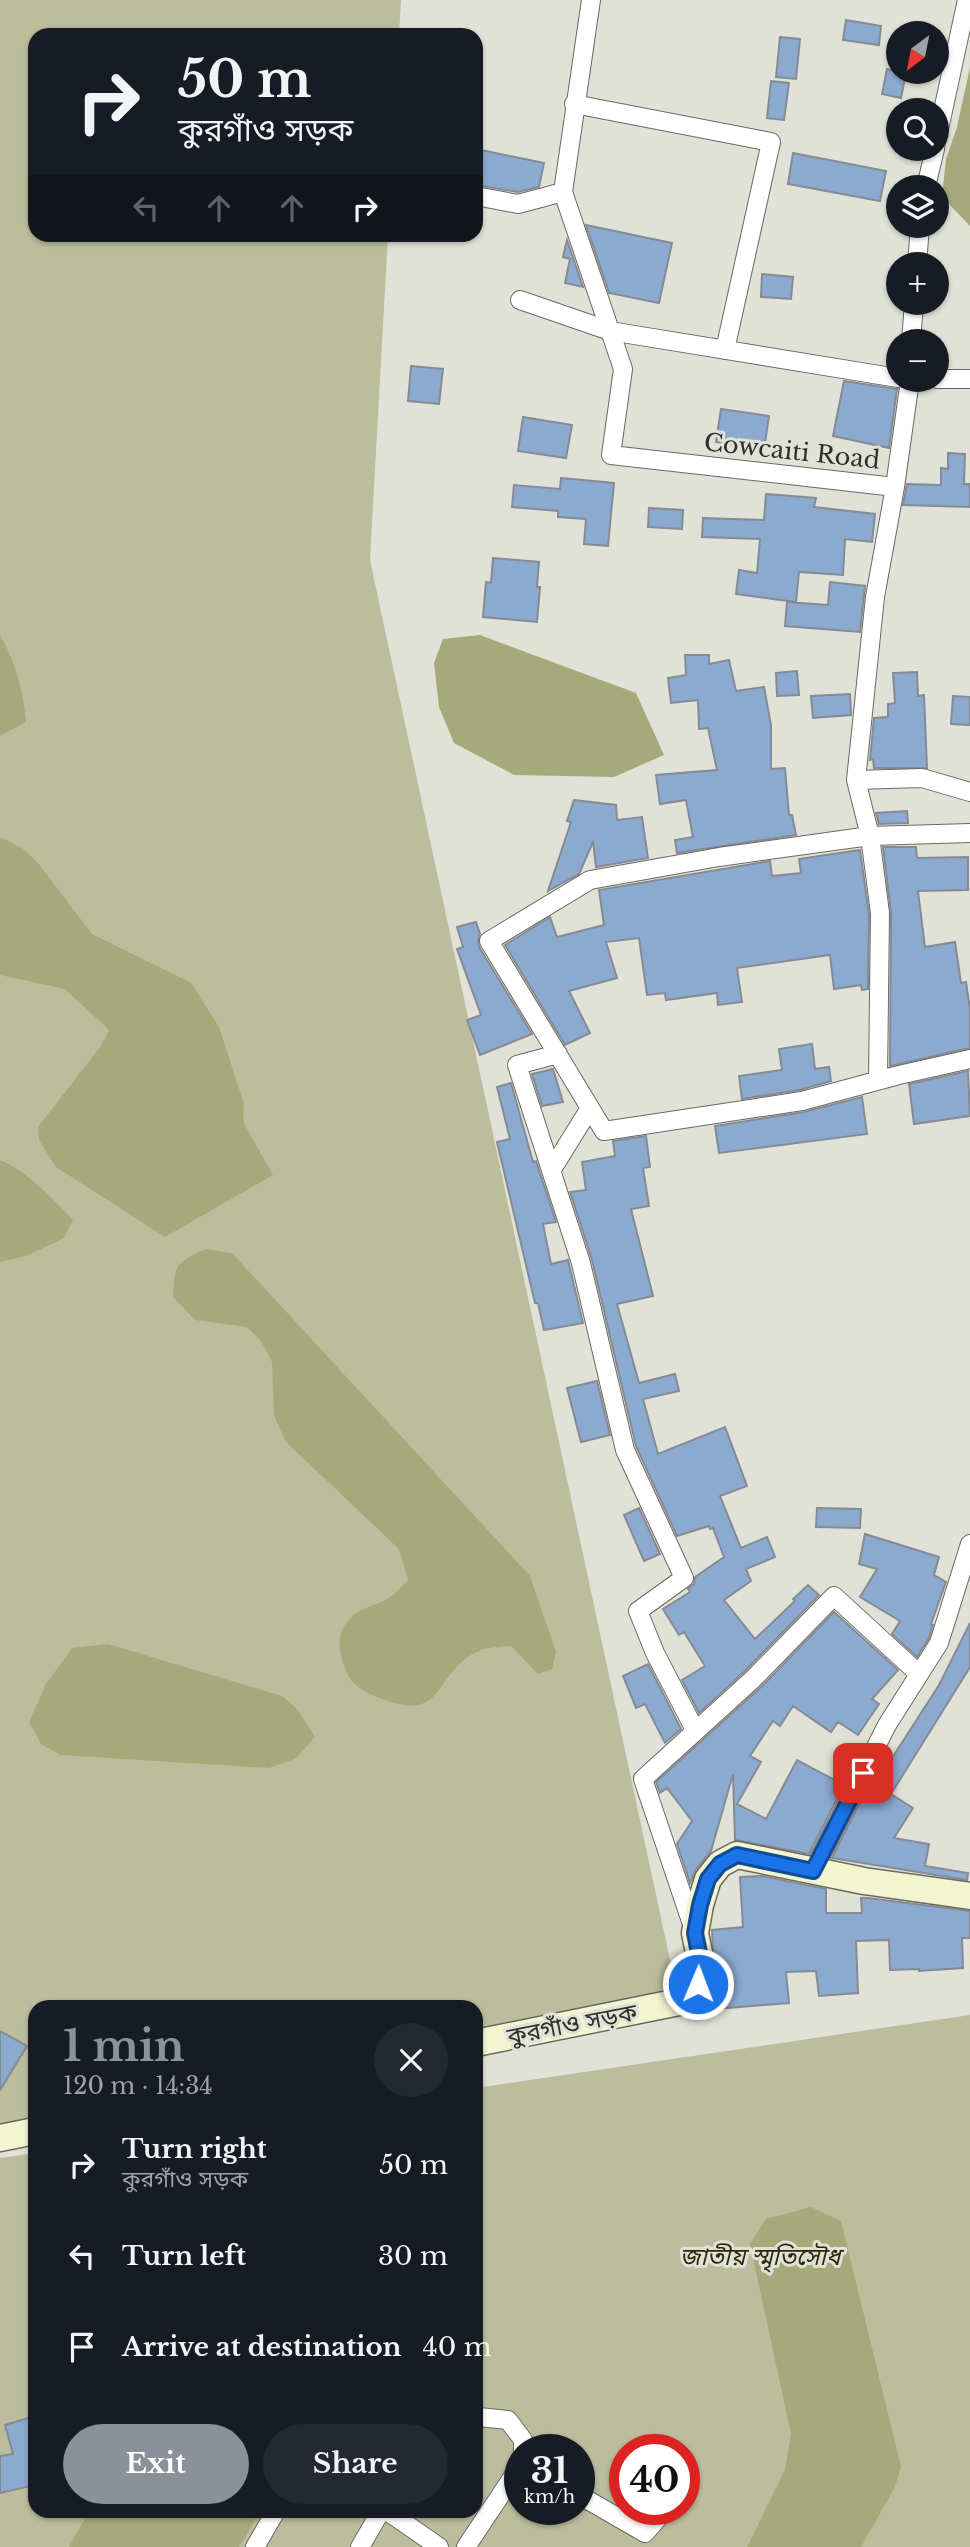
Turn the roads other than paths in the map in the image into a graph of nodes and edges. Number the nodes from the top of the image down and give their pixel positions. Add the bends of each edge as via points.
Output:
1 (591, 0) edge
2 (967, 0) edge
3 (946, 98) edge
4 (574, 104) junction
5 (563, 192) junction
6 (483, 197) edge
7 (520, 300) dead end
8 (610, 331) junction
9 (725, 350) junction
10 (886, 376) edge
11 (970, 379) edge
12 (949, 380) edge
13 (908, 392) edge
14 (895, 487) junction
15 (856, 780) junction
16 (970, 792) edge
17 (970, 833) edge
18 (870, 836) junction
19 (558, 1054) junction
20 (970, 1059) edge
21 (878, 1080) junction
22 (590, 1108) junction
23 (551, 1171) junction
24 (970, 1544) edge
25 (919, 1674) junction
26 (695, 1730) junction
27 (813, 1871) junction
28 (970, 1896) edge
29 (695, 1933) junction
30 (483, 2042) edge
31 (28, 2132) edge
32 (0, 2138) edge
33 (483, 2417) edge
34 (518, 2434) edge
35 (504, 2490) edge
36 (272, 2518) edge
37 (377, 2518) edge
38 (407, 2518) edge
39 (631, 2525) edge
40 (652, 2525) edge
41 (255, 2547) edge
42 (360, 2547) edge
43 (439, 2547) edge
44 (466, 2547) edge

1 - 4 street
2 - 3 street
4 - 5 street
4 - 9 street via 771,142
5 - 6 street via 518,204
5 - 8 street, Cowcaiti Road
7 - 8 street
8 - 9 street
8 - 14 street, Cowcaiti Road via 622,369 611,456
9 - 10 street
11 - 12 street
13 - 14 street
14 - 15 street, Cowcaiti Road via 874,597
15 - 16 street via 922,778
15 - 18 street, Cowcaiti Road
17 - 18 street
18 - 19 street via 590,880 488,941
18 - 21 street, Cowcaiti Road via 880,913
19 - 22 street
19 - 23 street via 517,1065
20 - 21 street
21 - 22 street via 802,1101 604,1131
22 - 23 street
23 - 26 street via 581,1263 625,1450 684,1578 638,1611
24 - 25 street via 939,1643
25 - 26 street via 834,1596 753,1679
25 - 27 street via 887,1725
26 - 29 street via 643,1779
27 - 28 street, কুরগাঁও সড়ক
27 - 29 street, কুরগাঁও সড়ক via 737,1855 729,1859 708,1879
29 - 30 street, কুরগাঁও সড়ক via 698,1984 679,2002
31 - 32 street
33 - 34 street via 508,2420
35 - 44 street
36 - 41 street
37 - 42 street
38 - 43 street
39 - 40 street via 645,2533

